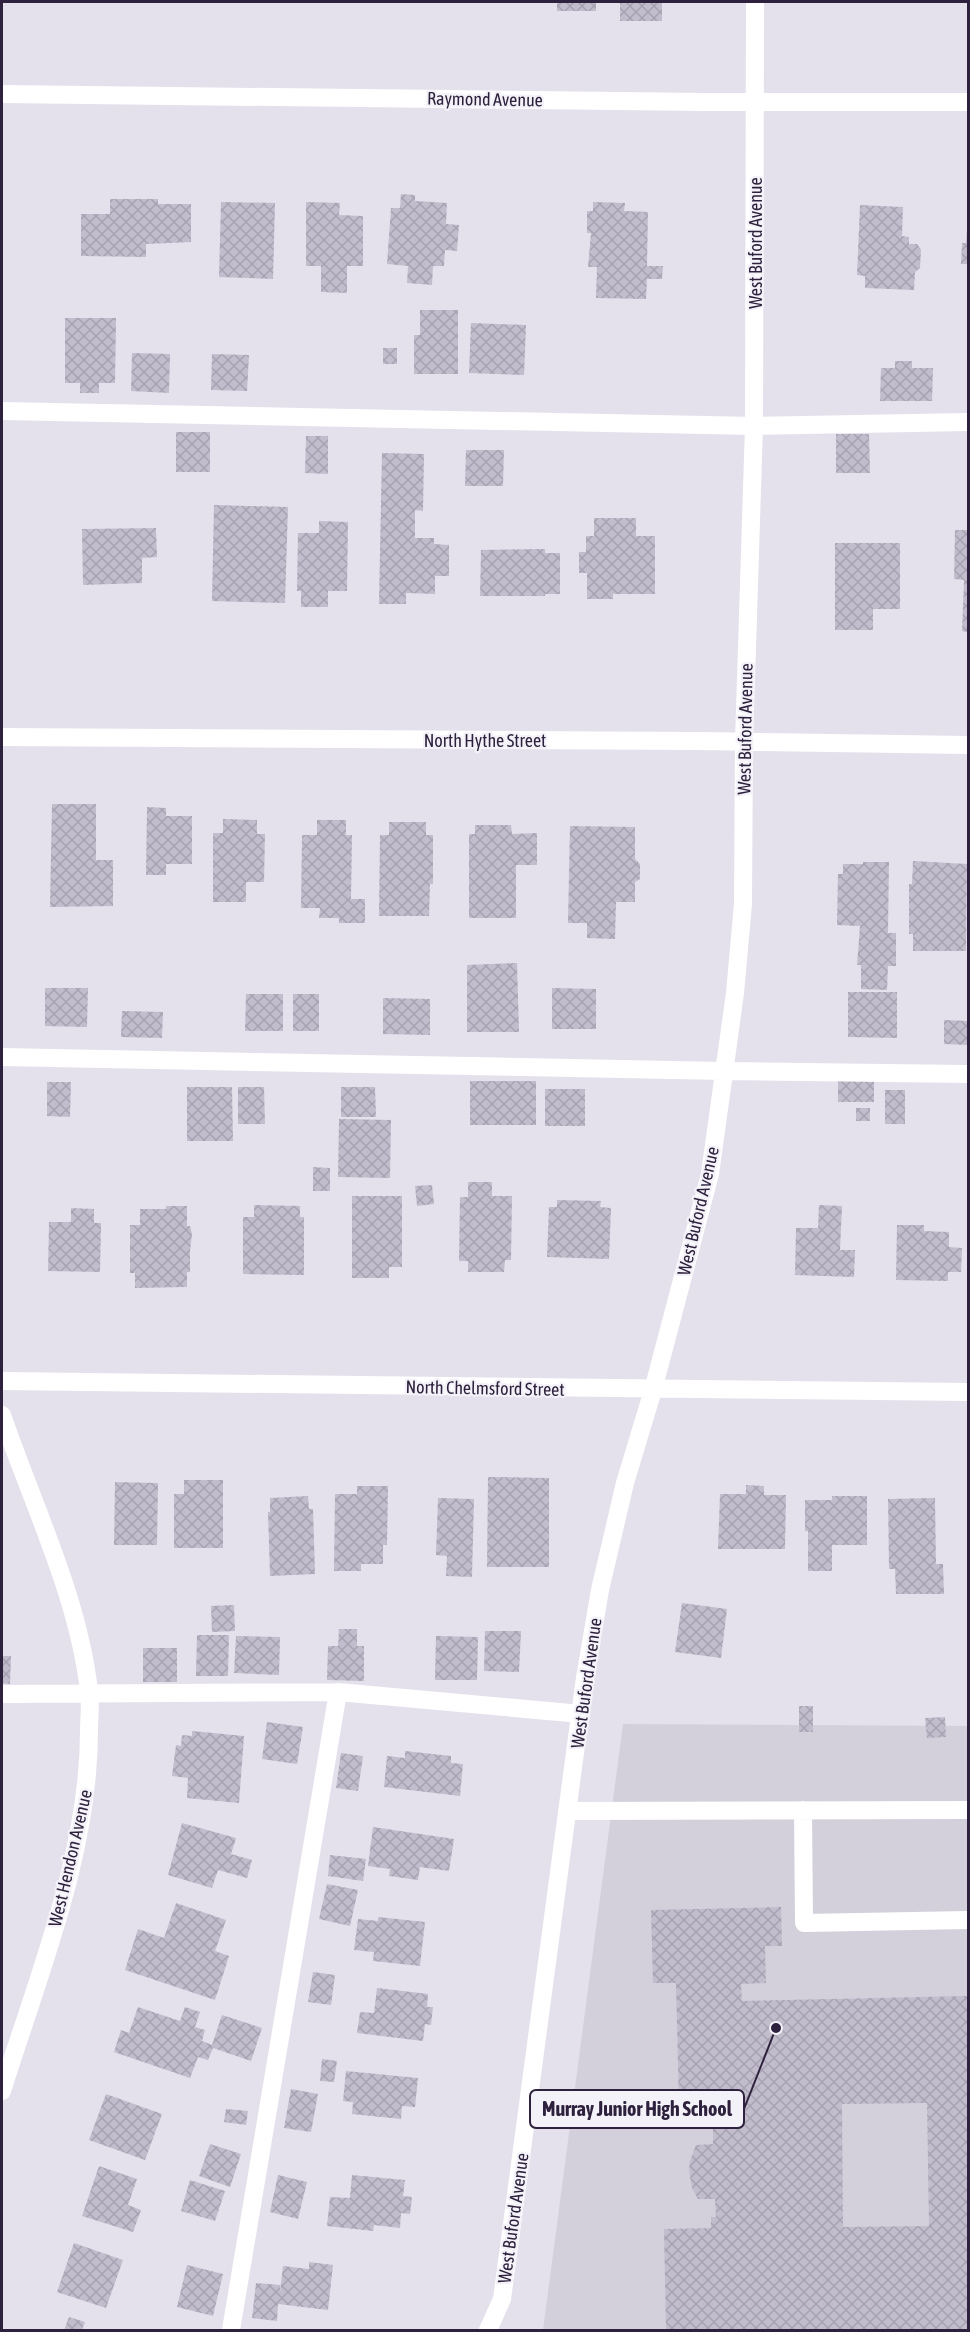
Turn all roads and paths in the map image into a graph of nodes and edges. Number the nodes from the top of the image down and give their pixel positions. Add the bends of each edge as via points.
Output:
1 (755, 2) edge
2 (2, 94) edge
3 (756, 102) junction
4 (969, 102) edge
5 (2, 411) edge
6 (969, 422) edge
7 (754, 426) junction
8 (2, 737) edge
9 (744, 742) junction
10 (969, 745) edge
11 (2, 1057) edge
12 (724, 1071) junction
13 (969, 1074) edge
14 (2, 1381) edge
15 (653, 1390) junction
16 (969, 1392) edge
17 (2, 1415) edge
18 (89, 1692) junction
19 (338, 1692) junction
20 (2, 1694) edge
21 (581, 1714) junction
22 (803, 1810) junction
23 (969, 1810) edge
24 (567, 1811) junction
25 (969, 1920) edge
26 (2, 2091) edge
27 (231, 2331) edge
28 (488, 2331) edge

1 - 3 street, West Buford Avenue
2 - 3 street, Raymond Avenue
3 - 4 street, Raymond Avenue
3 - 7 street, West Buford Avenue
5 - 7 street
6 - 7 street
7 - 9 street, West Buford Avenue
8 - 9 street, North Hythe Street
9 - 10 street, North Hythe Street
9 - 12 street, West Buford Avenue via 743,904
11 - 12 street
12 - 13 street
12 - 15 street, West Buford Avenue via 710,1174
14 - 15 street, North Chelmsford Street
15 - 16 street, North Chelmsford Street
15 - 21 street, West Buford Avenue via 625,1483 600,1590
17 - 18 street, West Hendon Avenue via 72,1609
18 - 19 street
18 - 20 street
18 - 26 street, West Hendon Avenue via 89,1764 82,1821 58,1913
19 - 21 street
19 - 27 street
21 - 24 street, West Buford Avenue
22 - 23 street
22 - 24 street
22 - 25 street via 804,1923
24 - 28 street, West Buford Avenue via 502,2299

